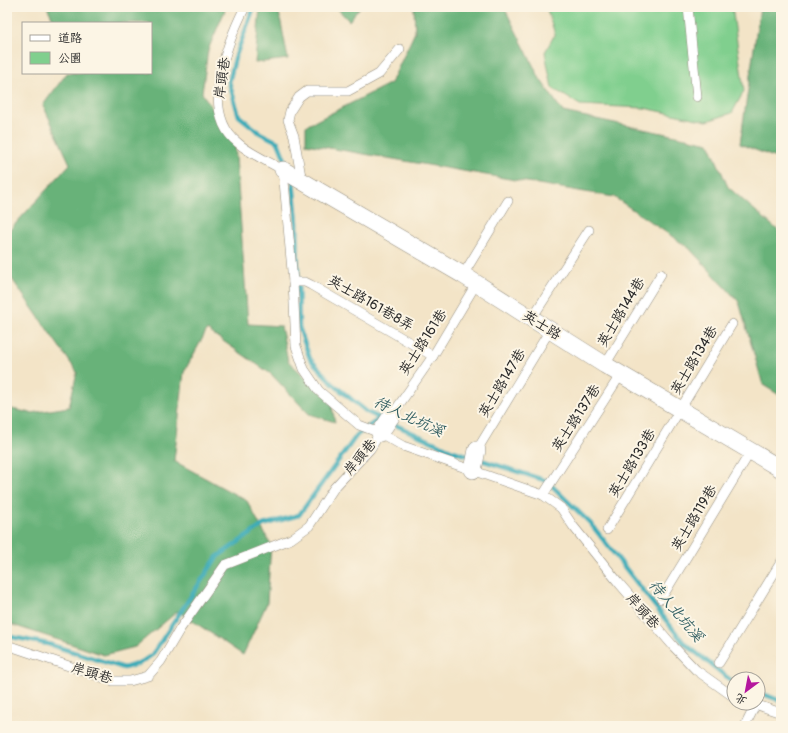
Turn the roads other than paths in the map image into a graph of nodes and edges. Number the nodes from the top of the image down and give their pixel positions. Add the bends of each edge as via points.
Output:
1 (245, 7) edge
2 (688, 7) edge
3 (400, 48) dead end
4 (697, 97) dead end
5 (283, 170) junction
6 (302, 182) junction
7 (508, 201) dead end
8 (589, 230) dead end
9 (661, 274) dead end
10 (470, 280) junction
11 (293, 282) junction
12 (532, 318) junction
13 (732, 324) dead end
14 (550, 330) junction
15 (433, 356) junction
16 (606, 365) junction
17 (621, 374) junction
18 (680, 410) junction
19 (392, 415) joint
20 (380, 433) junction
21 (477, 450) joint
22 (751, 451) junction
23 (781, 469) edge
24 (473, 470) junction
25 (543, 495) junction
26 (607, 530) dead end
27 (781, 562) edge
28 (661, 599) dead end
29 (7, 645) edge
30 (719, 663) dead end
31 (726, 691) edge
32 (766, 708) edge
33 (751, 711) edge
34 (781, 713) edge
35 (745, 726) edge

1 - 5 lane, 岸頭巷 via 225,52 218,107 224,128 238,143
2 - 4 lane
3 - 6 lane via 379,74 348,91 307,91 300,97 290,111 288,120 294,136
5 - 6 street, 岸頭巷
5 - 11 lane
6 - 10 street, 英士路
7 - 10 lane, 英士路161巷
8 - 12 lane
9 - 16 lane, 英士路144巷
10 - 12 street, 英士路
10 - 15 lane, 英士路161巷
11 - 15 lane, 英士路161巷8弄 via 305,282
11 - 20 lane via 296,346 304,369 319,391 359,425
12 - 14 street, 英士路
13 - 18 lane, 英士路134巷
14 - 16 street, 英士路
14 - 21 lane, 英士路147巷
15 - 19 lane, 英士路161巷
16 - 17 street, 英士路
17 - 18 street, 英士路
17 - 25 lane, 英士路137巷
18 - 22 street, 英士路
18 - 26 lane, 英士路133巷
19 - 20 street
20 - 24 lane, 岸頭巷 via 403,446
20 - 29 lane, 岸頭巷 via 370,449 334,488 309,526 291,539 225,565 161,661 148,676 130,682 113,681
21 - 24 street
22 - 23 street, 英士路
22 - 28 lane, 英士路119巷
24 - 25 lane, 岸頭巷
25 - 31 lane, 岸頭巷 via 561,508 618,582 674,647 696,670
27 - 30 lane
32 - 34 lane
33 - 35 lane

